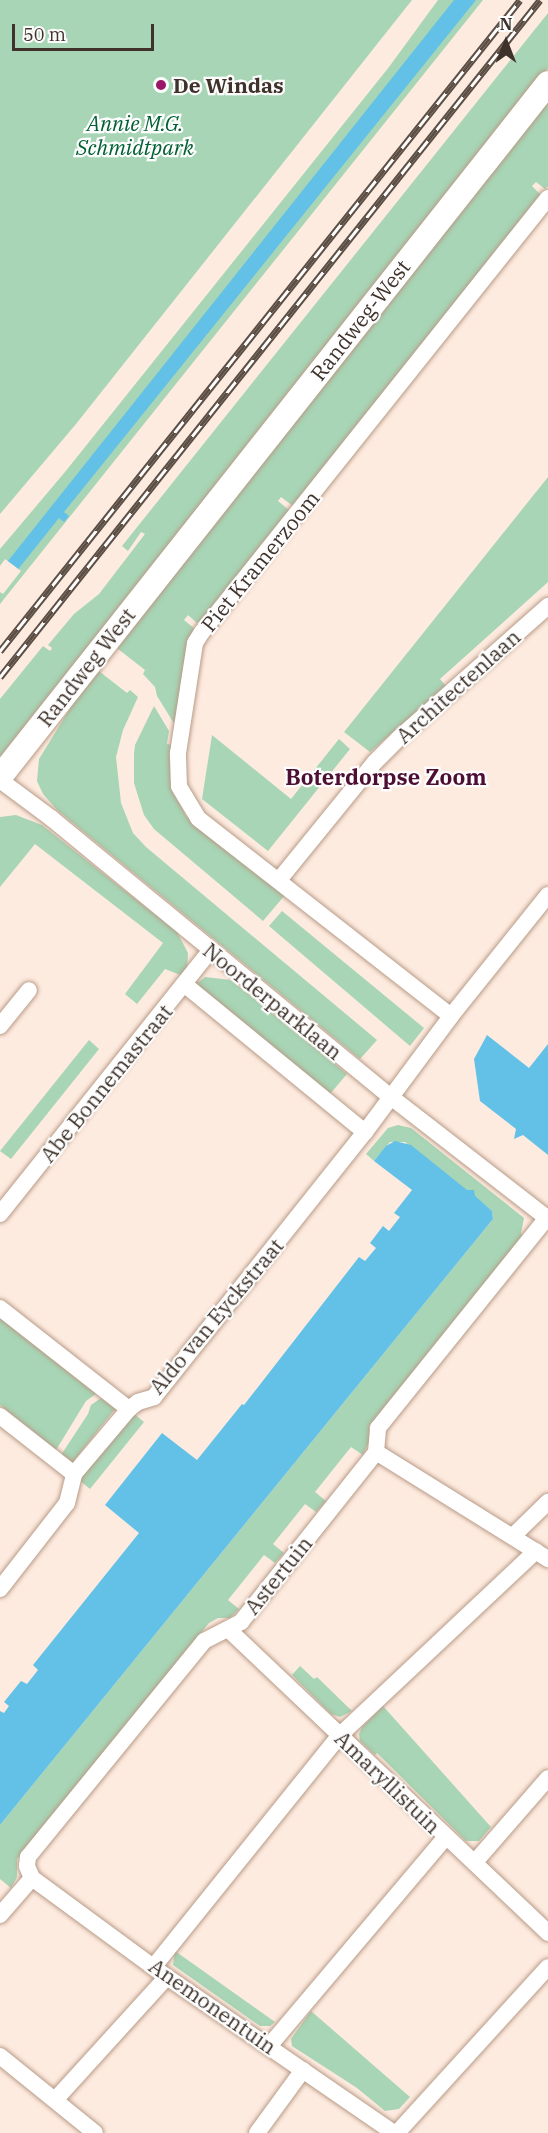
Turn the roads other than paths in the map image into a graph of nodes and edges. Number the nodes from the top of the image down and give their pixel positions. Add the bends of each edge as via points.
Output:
1 (548, 83) edge
2 (548, 198) edge
3 (173, 556) joint
4 (548, 606) edge
5 (0, 779) edge
6 (279, 880) junction
7 (548, 895) edge
8 (210, 951) junction
9 (184, 984) junction
10 (29, 990) dead end
11 (452, 1016) junction
12 (0, 1026) edge
13 (391, 1097) junction
14 (365, 1132) junction
15 (0, 1214) edge
16 (547, 1218) edge
17 (0, 1308) edge
18 (129, 1409) junction
19 (0, 1416) edge
20 (376, 1452) junction
21 (74, 1474) junction
22 (548, 1502) edge
23 (513, 1536) junction
24 (542, 1555) edge
25 (0, 1589) edge
26 (229, 1630) junction
27 (339, 1736) junction
28 (548, 1778) edge
29 (445, 1838) junction
30 (475, 1863) junction
31 (32, 1878) junction
32 (0, 1915) edge
33 (548, 1933) edge
34 (548, 1967) edge
35 (161, 1971) junction
36 (270, 2045) junction
37 (0, 2056) edge
38 (303, 2070) junction
39 (55, 2100) junction
40 (95, 2133) edge
41 (257, 2133) edge
42 (396, 2133) edge

1 - 3 main road, Randweg-West
2 - 6 street, Piet Kramerzoom via 195,643 178,753 179,786 198,818
3 - 5 main road, Randweg West
4 - 6 street, Architectenlaan via 375,762
5 - 8 street, Noorderparklaan
6 - 11 street, Piet Kramerzoom
7 - 11 street, Aldo van Eyckstraat
8 - 9 street, Abe Bonnemastraat
8 - 13 street, Noorderparklaan
9 - 14 street
9 - 15 street, Abe Bonnemastraat
10 - 12 street
11 - 13 street, Aldo van Eyckstraat
13 - 14 street, Aldo van Eyckstraat
13 - 16 street, Noorderparklaan
14 - 18 street, Aldo van Eyckstraat via 154,1398
16 - 20 street, Astertuin via 378,1428
17 - 18 street
18 - 21 street, Aldo van Eyckstraat
19 - 21 street
20 - 23 street
20 - 26 street, Astertuin via 240,1622
21 - 25 street, Aldo van Eyckstraat via 67,1503
22 - 23 street
23 - 24 street
24 - 27 street
26 - 27 street, Amaryllistuin
26 - 31 street, Astertuin via 204,1641 28,1857
27 - 29 street, Amaryllistuin
27 - 35 street
28 - 30 street
29 - 30 street, Amaryllistuin
29 - 36 street
30 - 33 street, Amaryllistuin
31 - 32 street
31 - 35 street, Anemonentuin
34 - 42 street
35 - 36 street, Anemonentuin
35 - 39 street
36 - 38 street, Anemonentuin
37 - 39 street
38 - 41 street
38 - 42 street, Anemonentuin
39 - 40 street

